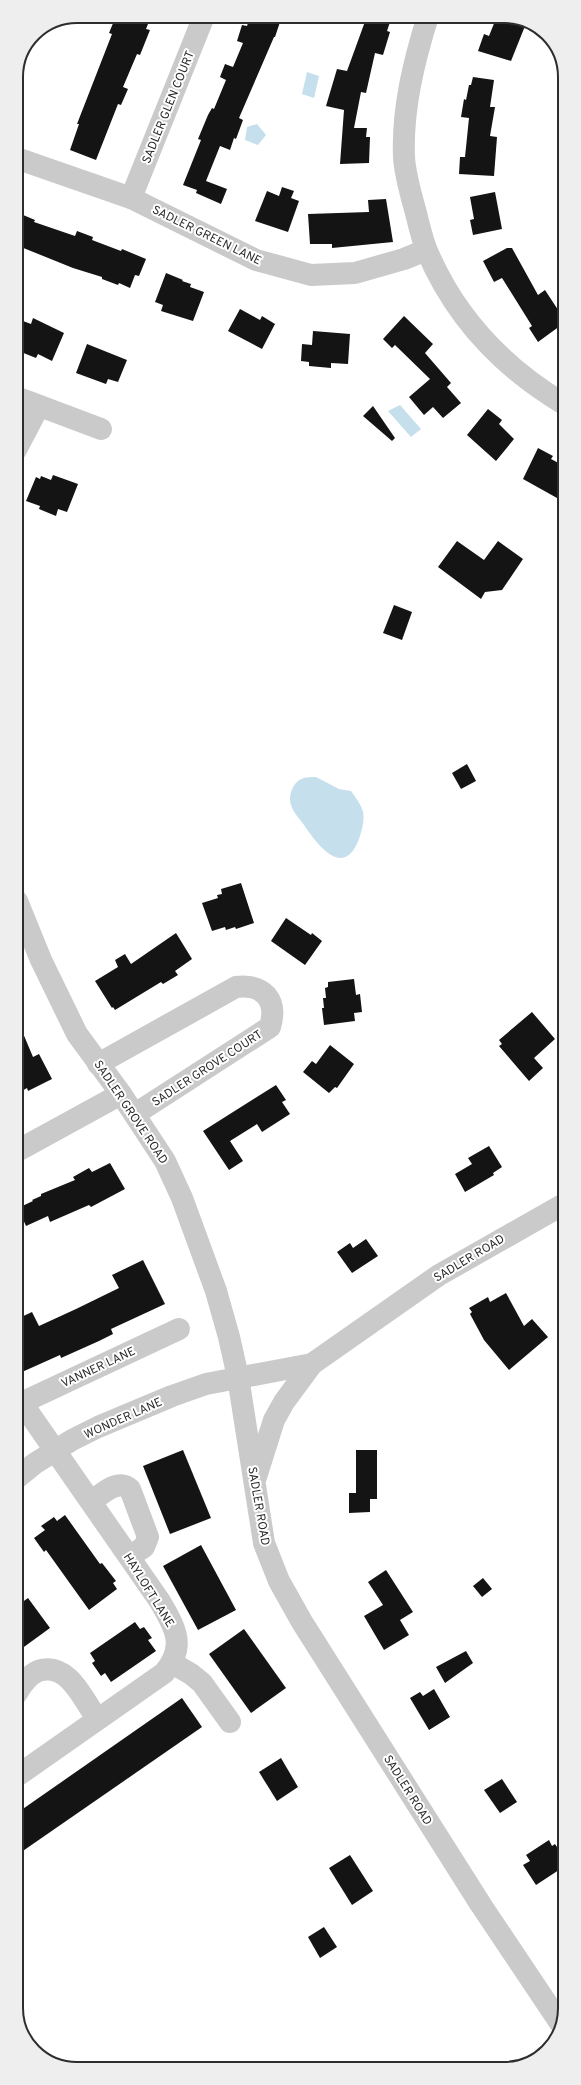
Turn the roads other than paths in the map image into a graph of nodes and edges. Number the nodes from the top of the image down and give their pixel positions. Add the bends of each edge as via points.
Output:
1 (201, 23) edge
2 (426, 23) edge
3 (23, 160) edge
4 (131, 198) junction
5 (426, 250) junction
6 (23, 400) edge
7 (558, 400) edge
8 (39, 406) junction
9 (101, 430) dead end
10 (23, 437) edge
11 (23, 918) edge
12 (98, 1064) junction
13 (121, 1094) junction
14 (135, 1114) junction
15 (23, 1148) edge
16 (558, 1207) edge
17 (179, 1329) dead end
18 (312, 1364) junction
19 (238, 1377) junction
20 (23, 1403) edge
21 (23, 1408) edge
22 (55, 1450) junction
23 (23, 1474) edge
24 (255, 1482) junction
25 (92, 1501) junction
26 (130, 1556) junction
27 (172, 1664) junction
28 (23, 1684) edge
29 (97, 1719) junction
30 (230, 1722) dead end
31 (23, 1768) edge
32 (558, 2012) edge

1 - 4 street, SADLER GLEN COURT
2 - 5 street via 414,63 404,156 411,196
3 - 4 street, SADLER GREEN LANE
4 - 5 street, SADLER GREEN LANE via 256,260 310,275 355,273
5 - 7 street via 444,286 470,325 498,355 535,387
6 - 8 street
8 - 9 street
8 - 10 street
11 - 12 street, SADLER GROVE ROAD via 77,1034
12 - 13 street, SADLER GROVE ROAD
12 - 14 street, SADLER GROVE COURT via 236,987 250,985 263,992 271,1001 273,1015 270,1027
13 - 14 street, SADLER GROVE ROAD
13 - 15 street
14 - 19 street, SADLER GROVE ROAD via 165,1161 182,1198 216,1291
16 - 18 street, SADLER ROAD via 439,1275
17 - 20 street, VANNER LANE
18 - 19 street, SADLER ROAD
18 - 24 street via 274,1420
19 - 22 street, WONDER LANE via 206,1384 172,1396 98,1427
19 - 24 street, SADLER ROAD
21 - 22 street, HAYLOFT LANE
22 - 23 street, WONDER LANE
22 - 25 street, HAYLOFT LANE
24 - 32 street, SADLER ROAD via 264,1543 279,1581 306,1629 481,1905
25 - 26 street, HAYLOFT LANE
25 - 26 street via 111,1487 118,1485 130,1489 148,1537 144,1547
26 - 27 street, HAYLOFT LANE via 173,1626 177,1647
27 - 29 street via 164,1673
27 - 30 street via 202,1683
28 - 29 street via 36,1672 44,1669 61,1672 68,1677
29 - 31 street

